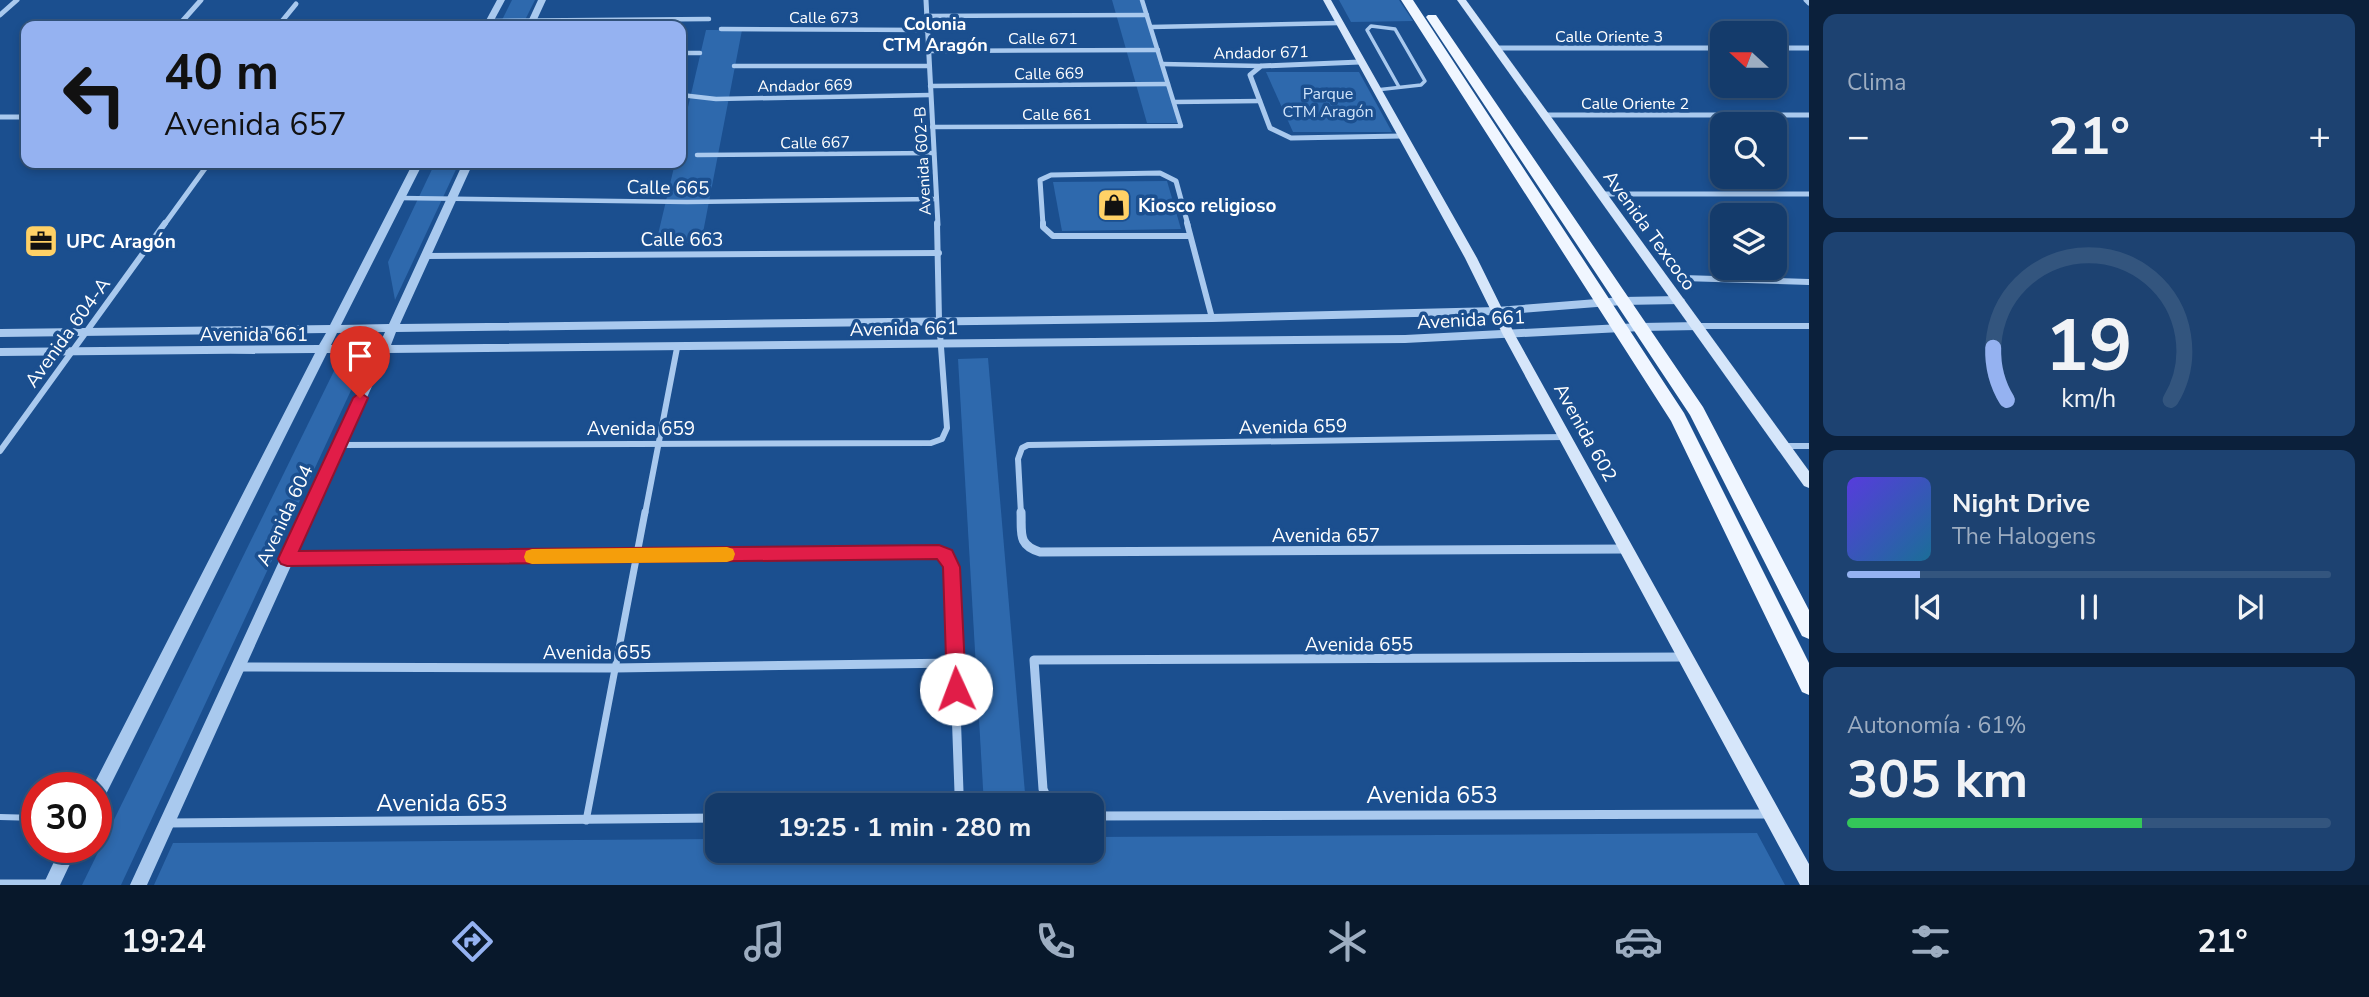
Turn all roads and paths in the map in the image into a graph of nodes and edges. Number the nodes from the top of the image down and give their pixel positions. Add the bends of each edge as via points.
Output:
1 (18, 0) edge
2 (201, 0) edge
3 (501, 0) edge
4 (542, 0) edge
5 (926, 0) edge
6 (1142, 0) edge
7 (1327, 0) edge
8 (1407, 0) edge
9 (1421, 0) edge
10 (1461, 0) edge
11 (296, 4) dead end
12 (0, 15) edge
13 (1147, 15) junction
14 (926, 16) junction
15 (709, 19) dead end
16 (182, 21) edge
17 (282, 21) edge
18 (490, 21) edge
19 (532, 21) edge
20 (620, 21) edge
21 (1339, 23) junction
22 (1151, 27) junction
23 (721, 29) dead end
24 (927, 30) junction
25 (1497, 48) junction
26 (1710, 48) edge
27 (1787, 48) edge
28 (1809, 48) edge
29 (1158, 50) junction
30 (928, 51) junction
31 (686, 53) edge
32 (700, 53) dead end
33 (1360, 62) junction
34 (1162, 64) junction
35 (734, 66) dead end
36 (929, 66) junction
37 (1261, 66) junction
38 (1168, 84) junction
39 (930, 86) junction
40 (1399, 87) junction
41 (1376, 90) junction
42 (930, 95) junction
43 (686, 96) edge
44 (1260, 101) junction
45 (1174, 102) junction
46 (1544, 115) junction
47 (1809, 115) edge
48 (0, 117) edge
49 (21, 117) edge
50 (932, 127) junction
51 (1402, 136) junction
52 (934, 153) junction
53 (697, 155) dead end
54 (205, 168) edge
55 (415, 168) edge
56 (466, 168) edge
57 (1603, 194) junction
58 (1809, 194) edge
59 (452, 197) junction
60 (400, 198) junction
61 (936, 200) junction
62 (1190, 236) junction
63 (939, 253) junction
64 (425, 256) junction
65 (1683, 278) dead end
66 (1809, 282) edge
67 (1680, 300) junction
68 (1622, 301) junction
69 (1602, 303) junction
70 (1497, 311) junction
71 (1212, 318) junction
72 (939, 320) junction
73 (1699, 326) junction
74 (1809, 326) edge
75 (393, 327) junction
76 (1641, 327) junction
77 (334, 328) junction
78 (1619, 328) junction
79 (86, 332) junction
80 (0, 333) edge
81 (1509, 335) junction
82 (941, 345) junction
83 (677, 348) junction
84 (322, 351) junction
85 (382, 351) junction
86 (0, 352) edge
87 (71, 353) junction
88 (1564, 437) junction
89 (942, 439) joint
90 (659, 444) junction
91 (339, 445) junction
92 (1784, 446) junction
93 (1809, 446) edge
94 (0, 451) edge
95 (1809, 482) edge
96 (1027, 548) joint
97 (1626, 549) junction
98 (637, 556) junction
99 (287, 559) junction
100 (1809, 630) edge
101 (1685, 657) junction
102 (956, 663) junction
103 (237, 667) junction
104 (615, 668) junction
105 (1809, 685) edge
106 (108, 772) edge
107 (958, 793) edge
108 (1045, 793) edge
109 (1771, 814) junction
110 (1104, 816) edge
111 (0, 817) edge
112 (21, 818) edge
113 (705, 818) edge
114 (586, 821) junction
115 (167, 823) junction
116 (62, 863) edge
117 (1809, 883) edge
118 (0, 884) edge
119 (51, 885) edge
120 (138, 885) edge

1 - 12 street
2 - 16 street
3 - 18 street
4 - 19 street
5 - 14 street, Avenida 602-B
6 - 13 street
7 - 21 main road, Avenida 602
8 - 69 main road
9 - 68 main road
10 - 25 main road, Avenida Texcoco
11 - 17 street
13 - 14 street
13 - 22 street
14 - 24 street, Avenida 602-B
15 - 20 street
21 - 22 street
21 - 33 main road, Avenida 602
22 - 29 street
23 - 24 street, Calle 673
24 - 30 street, Avenida 602-B
25 - 26 street, Calle Oriente 3
25 - 46 main road, Avenida Texcoco
27 - 28 street
29 - 30 street, Calle 671
29 - 34 street
30 - 36 street, Avenida 602-B
31 - 32 street
33 - 37 street, Andador 671
33 - 41 main road, Avenida 602
34 - 37 street, Andador 671
34 - 38 street
35 - 36 street
36 - 39 street, Avenida 602-B
37 - 44 street via 1250,75
38 - 39 street, Calle 669
38 - 45 street
39 - 42 street, Avenida 602-B
40 - 40 lane via 1367,30 1371,26 1395,29 1425,81
40 - 41 lane
41 - 51 main road, Avenida 602
42 - 43 street, Andador 669
42 - 50 street, Avenida 602-B
44 - 45 street
44 - 51 street via 1270,128 1291,138
45 - 50 street, Calle 661 via 1181,126
46 - 47 street, Calle Oriente 2
46 - 57 main road, Avenida Texcoco
48 - 49 street
50 - 52 street, Avenida 602-B
51 - 70 main road, Avenida 602
52 - 53 street, Calle 667
52 - 61 street, Avenida 602-B
54 - 79 street, Avenida 604-A
55 - 60 street, Avenida 604
56 - 59 street, Avenida 604
57 - 58 street
57 - 67 main road, Avenida Texcoco
59 - 60 street, Calle 665
59 - 61 street, Calle 665 via 687,202
59 - 64 street, Avenida 604
60 - 77 street, Avenida 604
61 - 63 street, Avenida 602-B
62 - 62 street via 1053,236 1043,227 1040,180 1051,175 1170,176 1176,181
62 - 71 street
63 - 64 street, Calle 663
63 - 72 street, Avenida 602-B
64 - 75 street, Avenida 604
65 - 66 street
67 - 68 street, Avenida 661
67 - 73 main road, Avenida Texcoco
68 - 69 street, Avenida 661
68 - 76 main road
69 - 70 street, Avenida 661
69 - 78 main road
70 - 71 street, Avenida 661
70 - 81 main road, Avenida 602
71 - 72 street, Avenida 661
72 - 75 street, Avenida 661
72 - 82 street, Avenida 602-B
73 - 74 street, Avenida 661
73 - 76 street, Avenida 661
73 - 92 main road, Avenida Texcoco
75 - 77 street, Avenida 661
75 - 85 street, Avenida 604
76 - 78 street, Avenida 661
76 - 100 main road via 1698,412
77 - 79 street, Avenida 661
77 - 84 street, Avenida 604
78 - 81 street, Avenida 661
78 - 105 main road via 1678,418
79 - 80 street, Avenida 661
79 - 87 street, Avenida 604-A
81 - 82 street, Avenida 661
81 - 88 main road, Avenida 602
82 - 83 street, Avenida 661
82 - 89 street, Avenida 602-B via 947,428
83 - 85 street, Avenida 661
83 - 90 street
84 - 85 street, Avenida 661
84 - 87 street, Avenida 661
84 - 106 street, Avenida 604
85 - 91 street, Avenida 604
86 - 87 street, Avenida 661
87 - 94 street, Avenida 604-A
88 - 96 street, Avenida 659 via 1034,445 1022,448 1018,458
88 - 97 main road, Avenida 602
89 - 90 street, Avenida 659 via 931,443
90 - 91 street, Avenida 659
90 - 98 street
91 - 99 street, Avenida 604
92 - 93 street
92 - 95 main road, Avenida Texcoco
96 - 97 street, Avenida 657 via 1040,552
97 - 101 main road, Avenida 602
98 - 99 street
98 - 102 street via 933,551 946,555 951,567
98 - 104 street
99 - 103 street, Avenida 604
101 - 108 street, Avenida 655 via 1034,660
101 - 109 main road, Avenida 602
102 - 104 street, Avenida 655
102 - 107 street
103 - 104 street, Avenida 655
103 - 115 street, Avenida 604
104 - 114 street
109 - 110 street, Avenida 653
109 - 117 main road, Avenida 602
111 - 112 lane
113 - 114 street, Avenida 653
114 - 115 street, Avenida 653
115 - 120 street, Avenida 604
116 - 119 street
118 - 119 street

